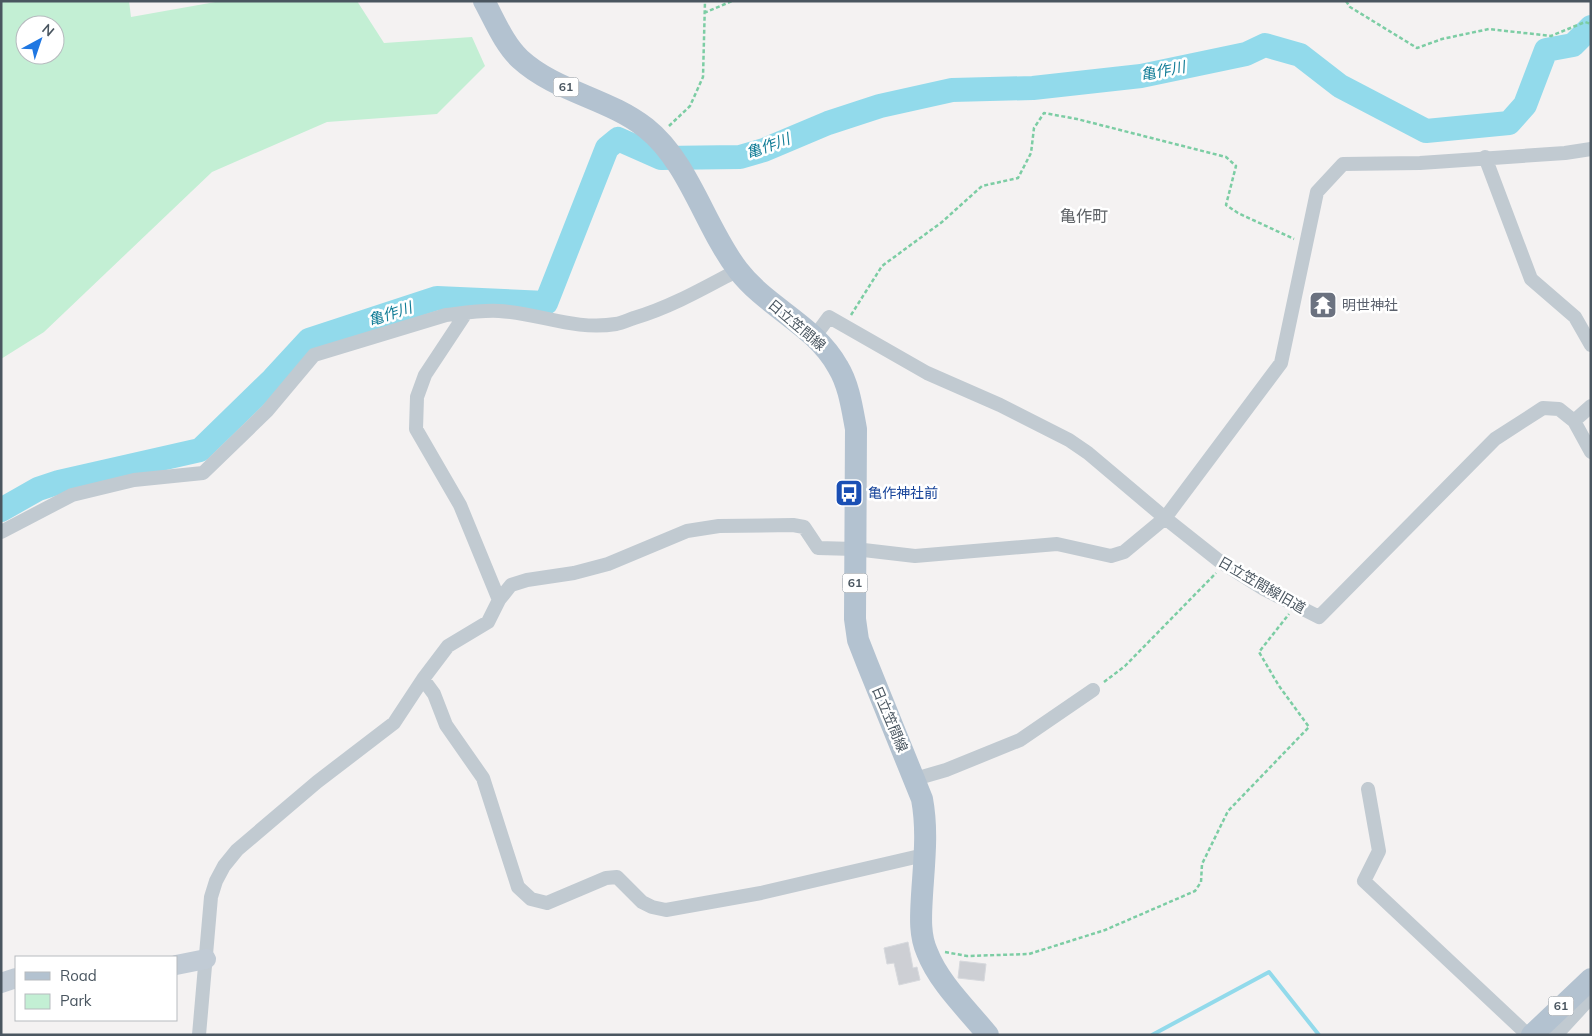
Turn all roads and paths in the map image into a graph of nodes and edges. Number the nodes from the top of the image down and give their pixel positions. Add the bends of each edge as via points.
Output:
1 (484, 1) edge
2 (705, 1) edge
3 (732, 1) edge
4 (1346, 1) edge
5 (704, 13) junction
6 (1591, 24) edge
7 (1591, 149) edge
8 (667, 150) junction
9 (1485, 157) junction
10 (1306, 245) junction
11 (738, 270) junction
12 (466, 313) junction
13 (844, 325) junction
14 (814, 336) junction
15 (1591, 344) edge
16 (1591, 406) edge
17 (1574, 421) junction
18 (1591, 452) edge
19 (1164, 518) junction
20 (1, 532) edge
21 (855, 549) junction
22 (1224, 564) junction
23 (499, 600) junction
24 (1296, 606) junction
25 (423, 679) junction
26 (1094, 690) joint
27 (915, 779) junction
28 (1368, 788) dead end
29 (924, 855) junction
30 (923, 938) junction
31 (206, 959) junction
32 (178, 965) edge
33 (15, 978) edge
34 (1591, 979) edge
35 (1, 983) edge
36 (1591, 997) edge
37 (199, 1035) edge
38 (988, 1035) edge
39 (1530, 1035) edge
40 (1556, 1035) edge

1 - 8 main road, 日立笠間線 / 61 via 507,43 536,72 628,116
2 - 5 path
3 - 5 path
4 - 6 path via 1350,7 1417,48 1489,29 1551,36 1585,22
5 - 8 path via 703,77
7 - 9 street
8 - 11 main road, 日立笠間線 / 61
9 - 10 street via 1420,163 1343,164 1317,192
9 - 15 street via 1531,279 1575,317
10 - 13 path via 1226,205 1236,166 1226,157 1044,113 1034,128 1031,153 1018,178 982,186 942,222 882,266
10 - 19 street via 1281,363
11 - 12 street via 684,299 616,324 572,325 499,311
11 - 14 main road, 日立笠間線 / 61 via 772,304
12 - 20 street via 446,315 314,356 267,411 203,473 134,480 72,494
12 - 23 street via 425,375 417,397 416,429 460,505
13 - 14 street via 830,317
13 - 19 street, 日立笠間線旧道 via 927,373 1070,440
14 - 21 main road, 日立笠間線 / 61 via 839,368 856,429
16 - 17 street
17 - 18 street
17 - 24 street, 日立笠間線旧道 via 1559,409 1543,408 1495,439 1319,617
19 - 21 street via 1124,552 1111,556 1057,544 915,556
19 - 22 street, 日立笠間線旧道
21 - 23 street via 818,548 804,527 793,525 719,526 687,531 608,564 511,585
21 - 27 main road, 日立笠間線 / 61 via 858,640
22 - 24 street, 日立笠間線旧道
22 - 26 path via 1125,666
23 - 25 street via 488,622 448,646
24 - 30 path via 1259,652 1309,727 1228,811 1202,864 1200,882 1195,891 1106,930 1029,954 967,956 949,953
25 - 29 street via 434,694 446,725 483,778 518,887 531,899 547,903 606,878 617,877 642,902 666,910 761,893
25 - 31 street via 394,724 317,782 237,850 224,866 211,897
26 - 27 street via 1020,740
27 - 29 main road, 日立笠間線 / 61 via 926,821
28 - 39 street via 1379,851 1364,881
29 - 30 main road, 日立笠間線 / 61
30 - 38 main road, 日立笠間線 / 61 via 942,979
31 - 32 street
31 - 37 street
33 - 35 street
34 - 39 main road, 61
36 - 40 street

